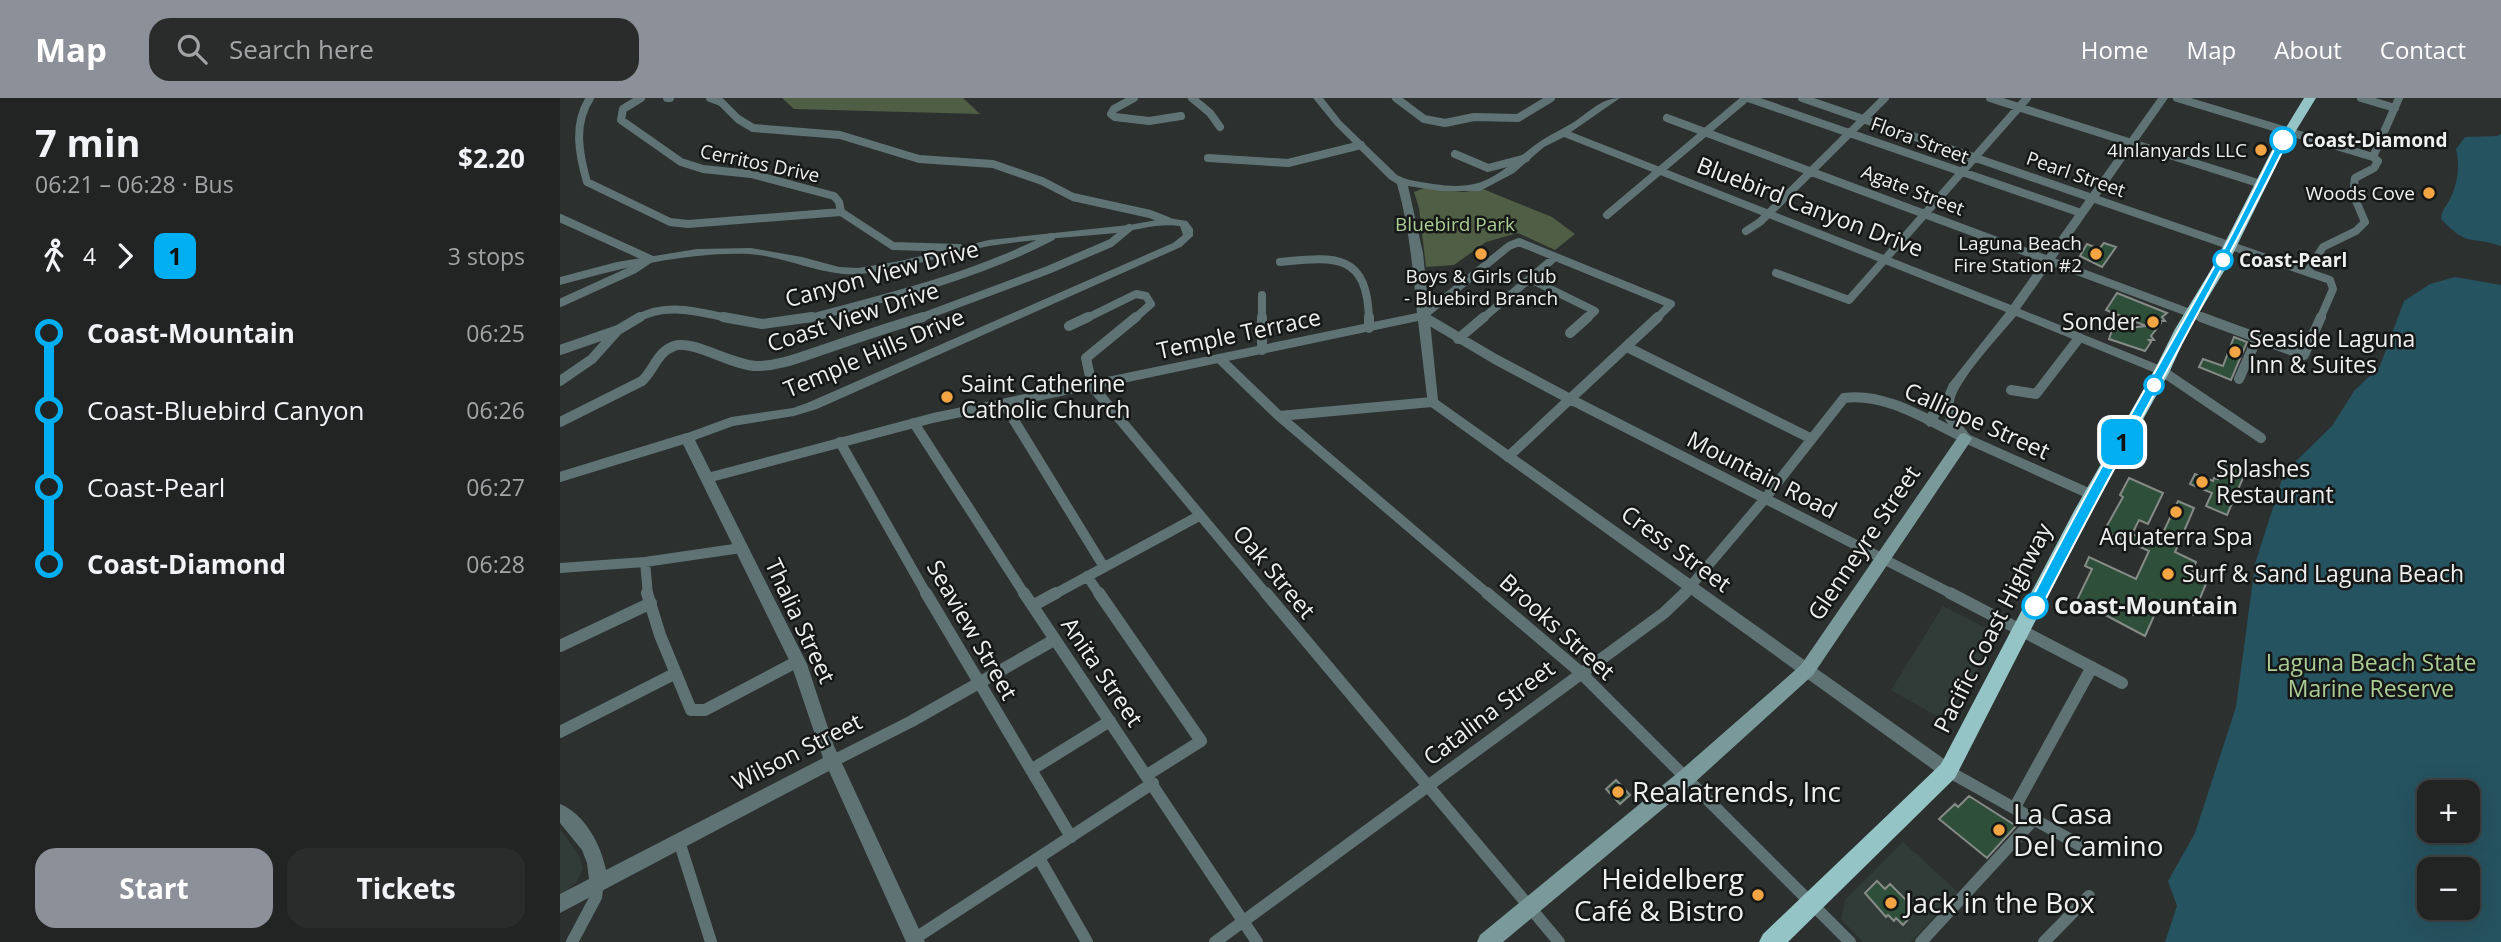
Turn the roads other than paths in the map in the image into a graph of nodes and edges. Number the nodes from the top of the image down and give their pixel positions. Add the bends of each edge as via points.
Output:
1 (590, 98) edge
2 (641, 98) edge
3 (710, 98) edge
4 (1135, 98) edge
5 (1192, 98) edge
6 (1318, 98) edge
7 (1396, 98) edge
8 (1551, 98) edge
9 (1615, 98) edge
10 (1747, 98) edge
11 (1802, 98) edge
12 (1885, 98) edge
13 (1990, 98) edge
14 (2027, 98) edge
15 (2164, 98) edge
16 (2177, 98) edge
17 (2310, 98) edge
18 (2361, 98) edge
19 (2399, 98) edge
20 (2019, 107) junction
21 (2396, 108) junction
22 (1181, 116) dead end
23 (1667, 118) dead end
24 (1864, 118) junction
25 (1220, 127) dead end
26 (1706, 132) junction
27 (1849, 132) junction
28 (2288, 132) junction
29 (1564, 133) junction
30 (2131, 143) junction
31 (1361, 145) junction
32 (1455, 154) dead end
33 (1976, 155) junction
34 (2373, 157) junction
35 (1208, 158) dead end
36 (1526, 158) junction
37 (1811, 170) junction
38 (1660, 171) junction
39 (1962, 172) junction
40 (1402, 182) junction
41 (2261, 184) junction
42 (2092, 197) junction
43 (841, 212) junction
44 (2081, 213) junction
45 (1768, 214) junction
46 (1606, 215) dead end
47 (1925, 215) junction
48 (560, 218) edge
49 (1148, 220) junction
50 (1129, 228) junction
51 (1746, 231) dead end
52 (1051, 237) junction
53 (2230, 244) junction
54 (959, 248) junction
55 (1155, 254) junction
56 (1554, 258) junction
57 (2047, 258) junction
58 (650, 259) junction
59 (1887, 260) junction
60 (1280, 262) dead end
61 (2308, 271) junction
62 (1776, 273) dead end
63 (1530, 279) junction
64 (560, 281) edge
65 (1262, 295) dead end
66 (560, 303) edge
67 (2012, 311) junction
68 (2192, 312) junction
69 (1423, 316) junction
70 (1069, 326) dead end
71 (1369, 328) junction
72 (618, 330) junction
73 (1570, 333) dead end
74 (2079, 338) junction
75 (2257, 338) junction
76 (1458, 339) junction
77 (1627, 347) junction
78 (560, 350) edge
79 (1262, 350) junction
80 (2304, 355) joint
81 (1220, 359) junction
82 (2161, 371) junction
83 (2239, 379) dead end
84 (560, 381) edge
85 (1092, 386) junction
86 (2011, 390) dead end
87 (1570, 398) junction
88 (1844, 398) joint
89 (1432, 402) junction
90 (1947, 403) junction
91 (1004, 404) junction
92 (1279, 415) junction
93 (560, 422) edge
94 (1929, 422) junction
95 (914, 423) junction
96 (687, 438) junction
97 (1965, 438) junction
98 (2261, 438) dead end
99 (1812, 439) junction
100 (840, 442) junction
101 (1508, 457) junction
102 (560, 477) edge
103 (709, 478) junction
104 (2091, 495) junction
105 (1763, 501) junction
106 (1199, 516) junction
107 (741, 548) junction
108 (1882, 561) junction
109 (645, 562) junction
110 (1104, 567) junction
111 (560, 568) edge
112 (1087, 576) junction
113 (1690, 587) junction
114 (651, 603) junction
115 (1034, 605) junction
116 (2023, 631) junction
117 (1054, 640) junction
118 (560, 646) edge
119 (798, 661) junction
120 (2092, 667) junction
121 (1807, 670) junction
122 (1580, 672) junction
123 (676, 673) junction
124 (2122, 683) dead end
125 (978, 684) junction
126 (1110, 721) junction
127 (560, 732) edge
128 (833, 761) junction
129 (1031, 770) junction
130 (1948, 771) junction
131 (1687, 777) junction
132 (1150, 779) junction
133 (1427, 785) junction
134 (2015, 807) junction
135 (560, 811) edge
136 (2035, 818) junction
137 (1071, 838) junction
138 (679, 841) junction
139 (2085, 848) dead end
140 (1040, 858) junction
141 (598, 884) junction
142 (2089, 896) dead end
143 (1809, 902) junction
144 (560, 904) edge
145 (1530, 905) junction
146 (1244, 921) junction
147 (915, 941) edge
148 (572, 942) edge
149 (711, 942) edge
150 (1087, 942) edge
151 (1215, 942) edge
152 (1257, 942) edge
153 (1487, 942) edge
154 (1559, 942) edge
155 (1771, 942) edge
156 (1850, 942) edge
157 (1920, 942) edge
158 (2044, 942) edge

1 - 43 street via 580,114 587,182 670,222 688,225
2 - 43 street, Cerritos Drive via 623,109 621,120 681,162 801,185 834,196
3 - 49 street via 753,128 840,135 939,162 993,164 1073,197
4 - 22 street via 1111,114 1149,121
5 - 25 street
6 - 31 street
7 - 8 street via 1424,119 1445,123 1474,117 1517,118
9 - 29 street
10 - 26 street
10 - 27 street, Flora Street
11 - 24 street, Pearl Street
12 - 24 street
13 - 20 street
14 - 20 street
15 - 30 street
16 - 28 street
17 - 28 highway, Pacific Coast Highway
18 - 21 street
19 - 21 street
20 - 30 street
20 - 33 street
21 - 34 street
23 - 26 street, Agate Street
24 - 27 street
24 - 33 street, Pearl Street
26 - 37 street, Agate Street
26 - 38 street
27 - 37 street
27 - 39 street, Flora Street
28 - 34 street
28 - 41 highway, Pacific Coast Highway
29 - 36 street
29 - 38 street, Bluebird Canyon Drive
30 - 41 street
30 - 42 street
31 - 35 street via 1288,163
31 - 40 street
32 - 36 street via 1488,167
33 - 39 street
33 - 42 street, Pearl Street
34 - 61 street via 2378,161 2374,168 2355,178 2352,187 2365,222 2353,235 2320,248
36 - 40 street via 1476,189
37 - 45 street
37 - 47 street, Agate Street
38 - 45 street, Bluebird Canyon Drive
38 - 46 street
39 - 44 street, Flora Street
39 - 47 street
40 - 69 street via 1412,219
41 - 53 highway, Pacific Coast Highway
42 - 44 street
42 - 53 street, Pearl Street
43 - 54 street, Cerritos Drive via 892,246
44 - 57 street
45 - 51 street
45 - 59 street, Bluebird Canyon Drive
47 - 57 street, Agate Street
47 - 59 street
48 - 58 street
49 - 50 street, Temple Hills Drive
49 - 55 street via 1172,237
49 - 55 street, Temple Hills Drive via 1186,225 1188,236
50 - 52 street, Temple Hills Drive
50 - 93 street, Coast View Drive via 1111,243 1036,275 787,362 743,365 692,345 673,346 659,356 642,381
52 - 54 street, Temple Hills Drive
52 - 72 street, Canyon View Drive via 917,289 800,320 762,324 677,308 646,313
53 - 61 street, Pearl Street
53 - 68 highway, Pacific Coast Highway
54 - 58 street, Temple Hills Drive via 858,271 751,251
55 - 96 street, Temple Hills Drive via 812,406 731,422
56 - 63 street
56 - 69 street, Temple Terrace via 1517,243 1509,246
56 - 77 street via 1671,304
57 - 67 street
57 - 68 street, Agate Street
58 - 64 street, Temple Hills Drive
58 - 66 street
59 - 62 street via 1849,300
59 - 67 street, Bluebird Canyon Drive
60 - 71 street via 1332,261 1355,270 1366,290
61 - 80 street, Pearl Street via 2330,280 2333,289
63 - 73 street via 1595,311
63 - 76 street
65 - 79 street
67 - 74 street, Bluebird Canyon Drive
67 - 90 street via 1953,387
68 - 75 street, Agate Street
68 - 82 highway, Pacific Coast Highway
69 - 71 street, Temple Terrace
69 - 76 street, Mountain Road
69 - 89 street
70 - 85 street via 1136,294 1146,296 1151,304 1086,358
71 - 79 street, Temple Terrace
72 - 78 street, Canyon View Drive
72 - 84 street via 606,347
74 - 82 street, Bluebird Canyon Drive
74 - 86 street via 2036,394
75 - 80 street, Agate Street
75 - 83 street
76 - 87 street, Mountain Road
77 - 87 street
77 - 99 street
79 - 81 street, Temple Terrace
81 - 85 street, Temple Terrace
81 - 92 street, Brooks Street
82 - 98 street, Bluebird Canyon Drive
82 - 104 highway, Pacific Coast Highway
85 - 91 street, Temple Terrace
85 - 106 street, Oak Street
87 - 101 street
87 - 105 street, Mountain Road
88 - 94 street, Calliope Street via 1868,396
88 - 99 street, Catalina Street
89 - 92 street
89 - 101 street, Cress Street
90 - 94 street via 1938,407
90 - 97 street via 1952,421
91 - 95 street, Temple Terrace
91 - 110 street
92 - 122 street, Brooks Street
94 - 97 street, Calliope Street
95 - 100 street, Temple Terrace
95 - 115 street, Anita Street
96 - 102 street, Temple Hills Drive
96 - 103 street, Thalia Street
97 - 104 street, Calliope Street
97 - 108 main road, Glenneyre Street
99 - 105 street, Catalina Street
100 - 103 street, Temple Terrace
100 - 125 street, Seaview Street
101 - 113 street, Cress Street
103 - 107 street, Thalia Street
104 - 116 highway, Pacific Coast Highway
105 - 108 street, Mountain Road
105 - 113 street, Catalina Street
106 - 110 street
106 - 133 street, Oak Street
107 - 109 street
107 - 119 street, Thalia Street
108 - 116 street, Mountain Road
108 - 121 main road, Glenneyre Street
109 - 111 street
109 - 114 street via 642,575
110 - 112 street
112 - 115 street
112 - 132 street via 1201,741
113 - 121 street, Cress Street
113 - 122 street, Catalina Street via 1647,625
114 - 118 street
114 - 123 street
115 - 117 street, Anita Street
116 - 120 street, Mountain Road
116 - 130 highway, Pacific Coast Highway
117 - 125 street, Wilson Street
117 - 126 street, Anita Street
119 - 123 street via 698,712 691,710
119 - 128 street, Thalia Street
120 - 124 street, Mountain Road
120 - 134 street
121 - 130 street, Cress Street
121 - 131 main road, Glenneyre Street
122 - 131 street, Brooks Street
122 - 133 street, Catalina Street
123 - 127 street
125 - 128 street, Wilson Street
125 - 129 street, Seaview Street
126 - 129 street
126 - 132 street, Anita Street
128 - 138 street, Wilson Street
128 - 147 street, Thalia Street
129 - 137 street, Seaview Street
130 - 134 street, Cress Street
130 - 143 highway, Pacific Coast Highway
131 - 143 street, Brooks Street
131 - 145 main road, Glenneyre Street
132 - 137 street
132 - 146 street, Anita Street
133 - 145 street, Oak Street
133 - 146 street, Catalina Street
134 - 136 street, Cress Street
135 - 141 street via 591,848
136 - 139 street, Cress Street
136 - 157 street
137 - 140 street
138 - 141 street, Wilson Street
138 - 149 street
140 - 147 street
140 - 150 street
141 - 144 street, Wilson Street
141 - 148 street
142 - 158 street
143 - 155 highway, Pacific Coast Highway
143 - 156 street, Brooks Street
145 - 153 main road, Glenneyre Street
145 - 154 street, Oak Street
146 - 151 street, Catalina Street
146 - 152 street, Anita Street

